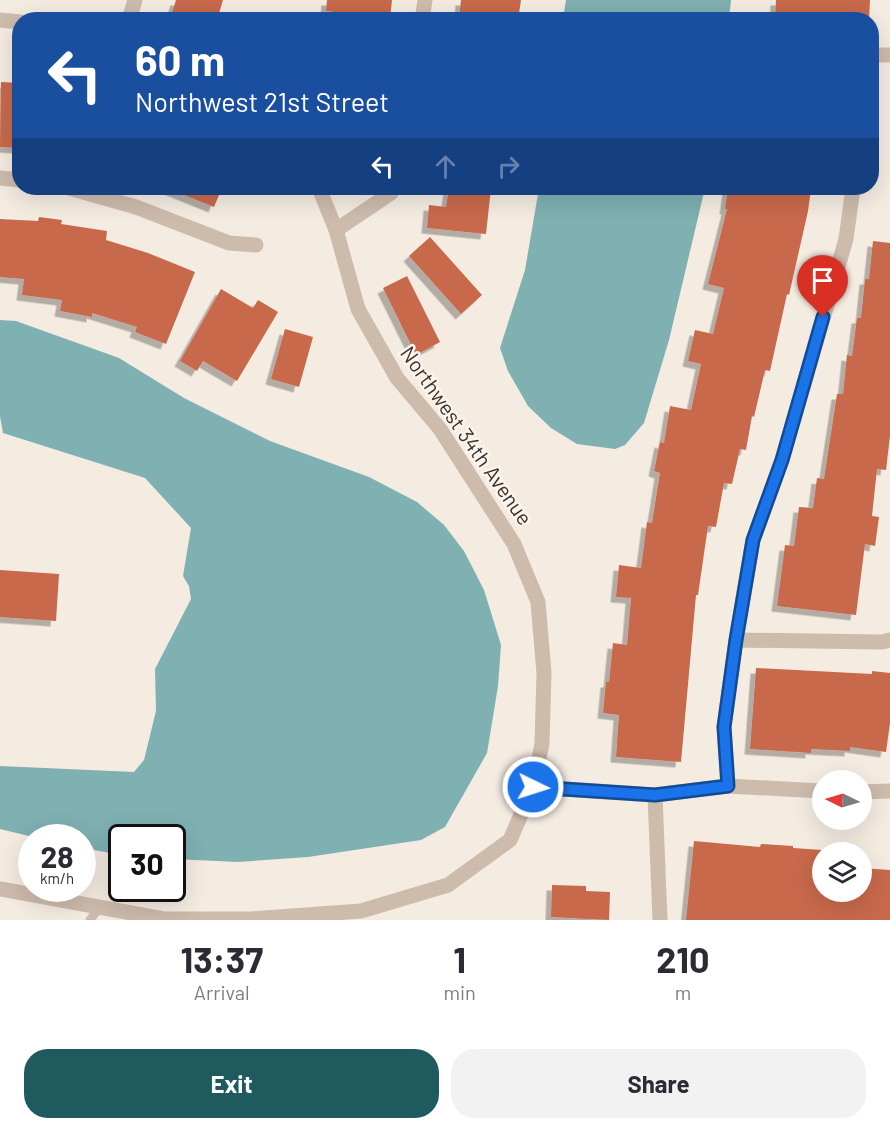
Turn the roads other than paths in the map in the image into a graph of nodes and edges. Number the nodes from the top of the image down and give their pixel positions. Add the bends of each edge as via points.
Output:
1 (94, 195) edge
2 (322, 195) edge
3 (388, 195) edge
4 (852, 195) edge
5 (336, 230) junction
6 (256, 245) dead end
7 (736, 640) junction
8 (890, 640) edge
9 (728, 786) junction
10 (533, 787) junction
11 (812, 790) edge
12 (890, 791) edge
13 (872, 792) edge
14 (655, 795) junction
15 (0, 889) edge
16 (100, 907) junction
17 (251, 919) edge
18 (90, 920) edge
19 (660, 920) edge

1 - 6 street via 229,243
2 - 5 street, Northwest 34th Avenue
3 - 5 street
4 - 7 street via 846,238 782,460 753,540
5 - 10 street, Northwest 34th Avenue via 358,309 397,378 440,429 514,544 538,602 543,720
7 - 8 street
7 - 9 street via 724,727
9 - 11 street
9 - 14 street
10 - 14 street
10 - 17 street, Northwest 34th Avenue via 510,840 448,885 361,911
12 - 13 street
14 - 19 street
15 - 16 street, Northwest 34th Avenue
16 - 17 street, Northwest 34th Avenue via 164,920
16 - 18 lane

